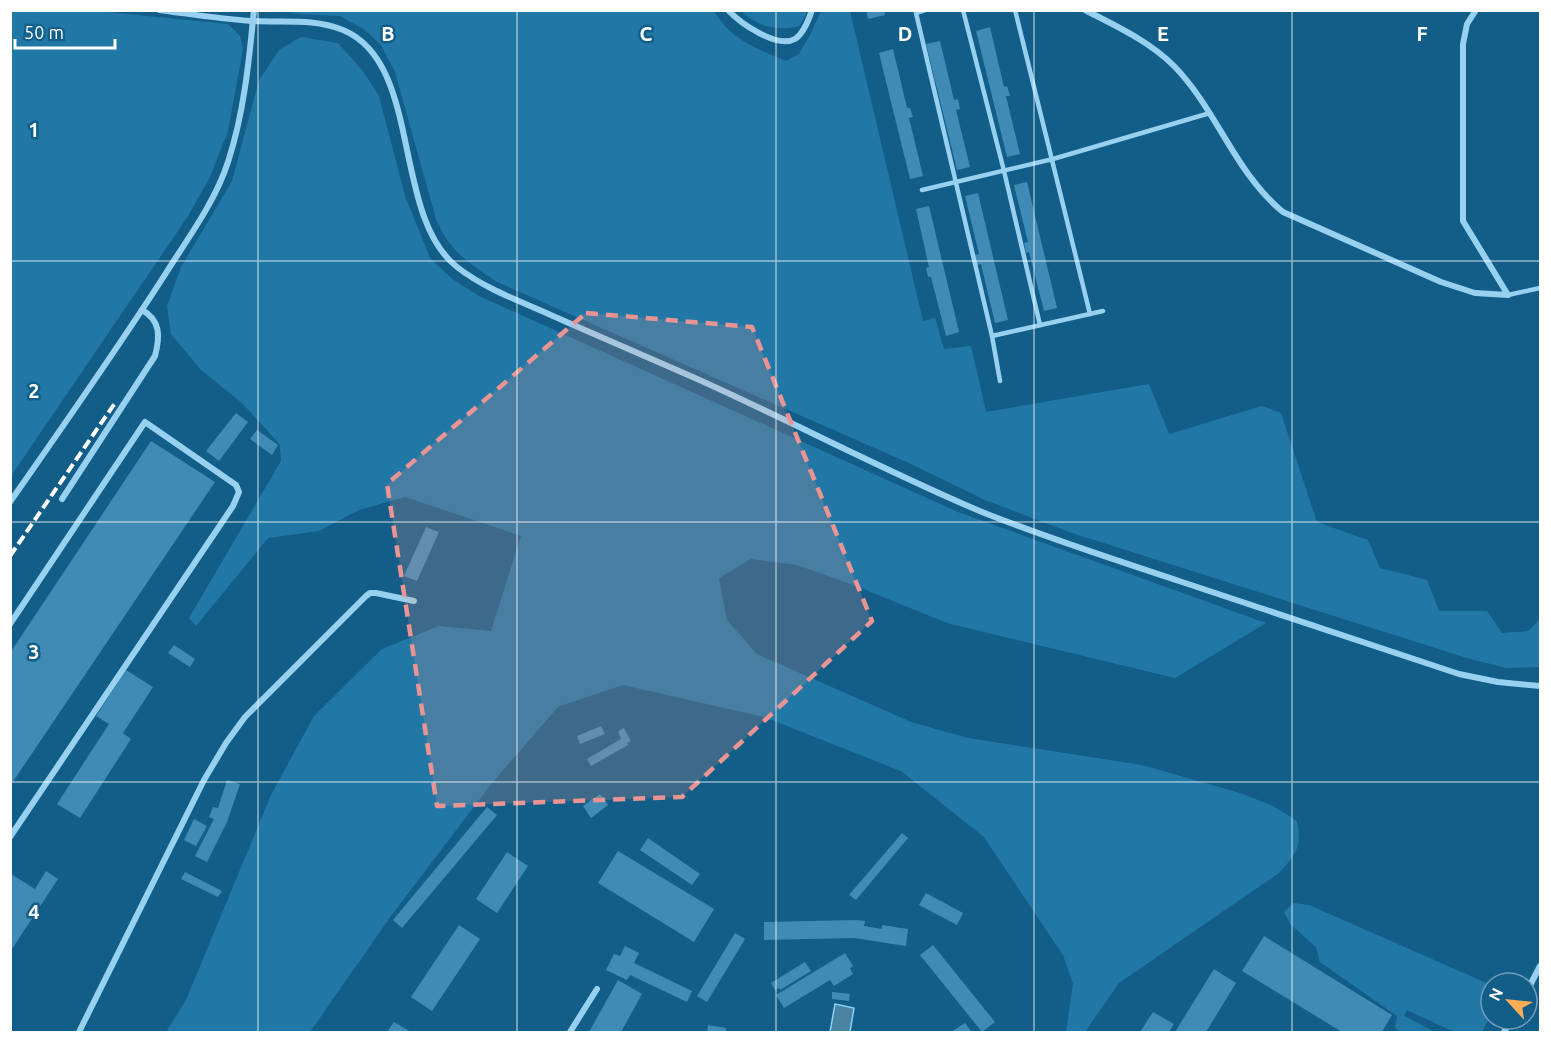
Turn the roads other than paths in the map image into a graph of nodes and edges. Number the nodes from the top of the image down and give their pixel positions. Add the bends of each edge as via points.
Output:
1 (159, 10) edge
2 (254, 10) edge
3 (728, 10) edge
4 (812, 10) edge
5 (925, 10) edge
6 (963, 10) edge
7 (1016, 10) edge
8 (1085, 10) edge
9 (1476, 10) edge
10 (253, 21) junction
11 (1210, 113) junction
12 (1053, 159) junction
13 (1004, 171) junction
14 (955, 182) junction
15 (922, 190) dead end
16 (1540, 288) edge
17 (1508, 295) junction
18 (142, 310) junction
19 (1103, 312) dead end
20 (1090, 314) junction
21 (1040, 325) junction
22 (992, 336) junction
23 (1000, 381) dead end
24 (62, 499) dead end
25 (10, 502) edge
26 (414, 601) dead end
27 (10, 624) edge
28 (1540, 686) edge
29 (10, 837) edge
30 (597, 989) dead end
31 (79, 1032) edge
32 (570, 1032) edge

1 - 10 street
2 - 10 street
3 - 4 street via 752,30 787,41 796,38
5 - 14 lane via 916,13
6 - 13 lane
7 - 12 lane
8 - 11 street via 1160,54
9 - 17 street via 1467,24 1463,44 1464,221
10 - 18 street via 242,100 224,173
10 - 28 street via 324,24 360,39 374,54 385,72 423,214 436,245 454,265 487,287 982,512 1458,674
11 - 12 lane
11 - 17 street via 1253,181 1283,212 1441,282 1475,293
12 - 13 lane
12 - 20 lane
13 - 14 lane
13 - 21 lane
14 - 15 lane
14 - 22 lane
16 - 17 lane
18 - 24 street via 151,315 158,329 156,356
18 - 25 street
19 - 20 lane
20 - 21 lane
21 - 22 lane
22 - 23 lane
26 - 31 street via 370,593 245,717 204,780
27 - 29 street via 145,422 236,485 239,492 233,506
30 - 32 street

